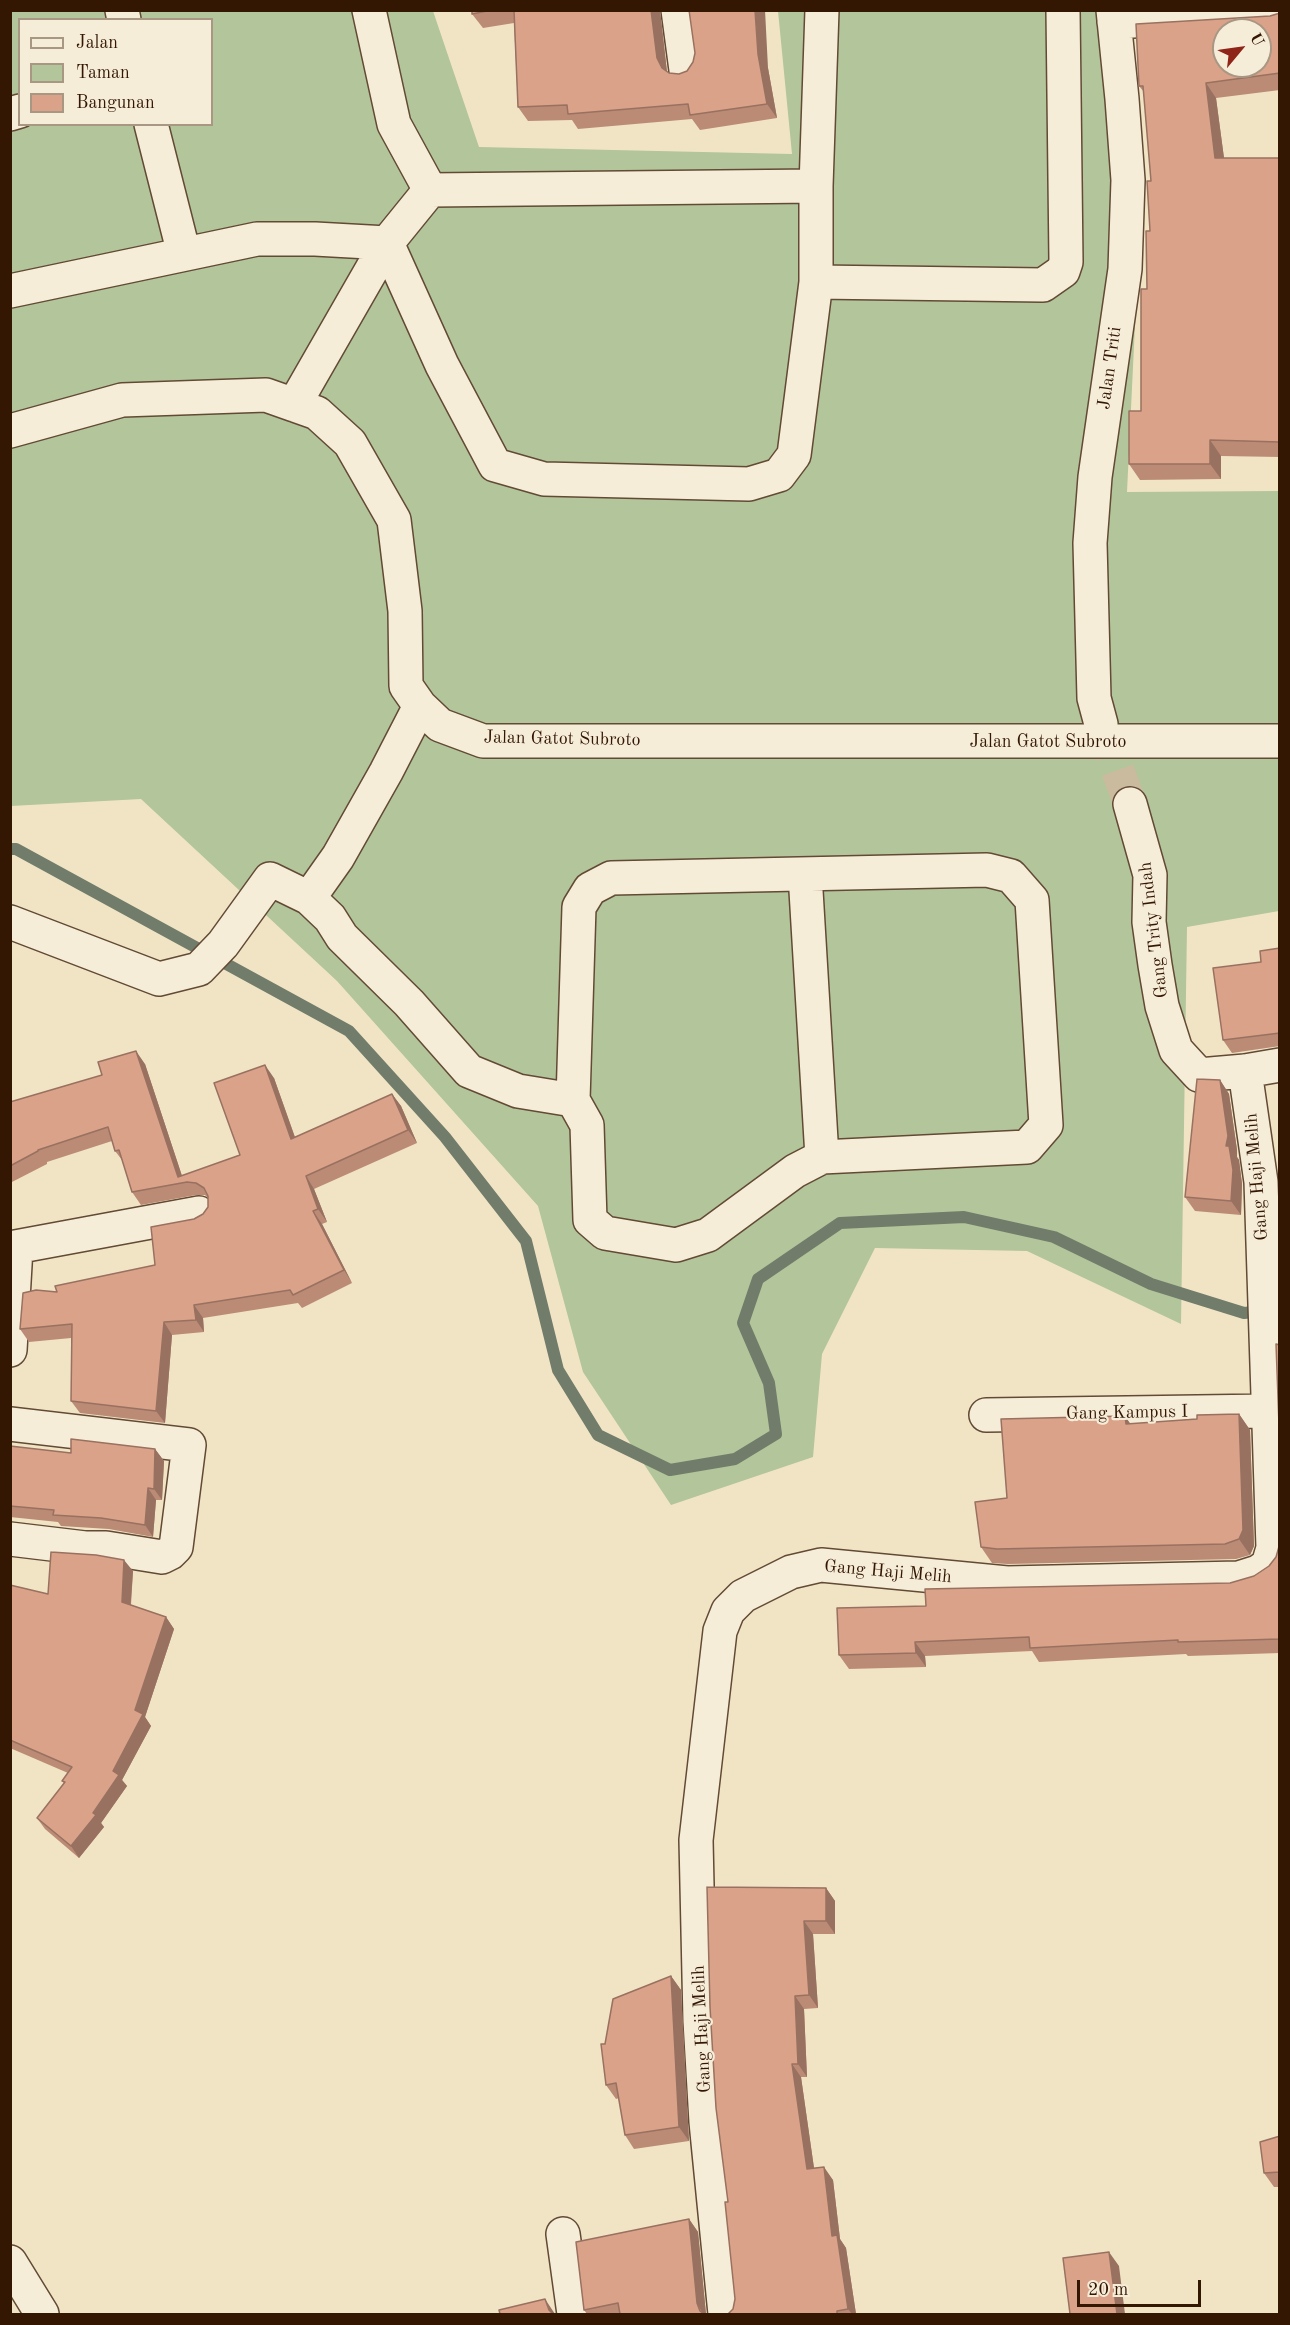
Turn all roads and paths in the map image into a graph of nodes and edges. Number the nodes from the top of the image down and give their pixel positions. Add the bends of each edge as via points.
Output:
1 (369, 10) edge
2 (678, 10) edge
3 (822, 10) edge
4 (1063, 10) edge
5 (1280, 13) edge
6 (1213, 14) edge
7 (1113, 16) edge
8 (686, 70) edge
9 (152, 126) edge
10 (816, 186) junction
11 (430, 190) junction
12 (387, 243) junction
13 (184, 254) junction
14 (816, 282) junction
15 (10, 291) edge
16 (294, 405) junction
17 (10, 431) edge
18 (420, 706) junction
19 (1101, 724) tunnel mouth
20 (1280, 741) edge
21 (1130, 804) tunnel mouth
22 (805, 874) junction
23 (309, 898) junction
24 (10, 922) edge
25 (1280, 1065) edge
26 (1245, 1071) junction
27 (573, 1100) junction
28 (822, 1157) junction
29 (199, 1213) edge
30 (13, 1248) edge
31 (10, 1350) edge
32 (1268, 1412) junction
33 (986, 1415) dead end
34 (10, 1424) edge
35 (1274, 1444) edge
36 (10, 1539) edge
37 (1274, 1564) edge
38 (563, 2234) dead end
39 (10, 2262) edge
40 (42, 2314) edge
41 (574, 2314) edge
42 (725, 2314) edge

1 - 11 street via 394,124
2 - 8 street
3 - 10 street
4 - 14 street via 1063,271 1043,285
5 - 6 street
6 - 7 street
7 - 19 street, Jalan Triti via 1128,180 1125,269 1095,477 1090,543 1091,654 1094,698
9 - 13 street
10 - 11 street
10 - 14 street
11 - 12 street
12 - 13 street via 257,239
12 - 14 street via 442,365 495,465 544,479 749,484 779,474 794,455
12 - 16 street
13 - 15 street
16 - 17 street, Jalan Gatot Subroto via 266,395 123,400
16 - 18 street, Jalan Gatot Subroto via 317,413 350,443 394,520 405,611 406,686
18 - 20 street, Jalan Gatot Subroto via 440,725 483,741
18 - 23 street via 338,857
21 - 26 street, Gang Trity Indah via 1150,875 1149,922 1155,965 1162,1006 1176,1050 1199,1075
22 - 27 street via 611,878 590,889 579,907
22 - 28 street
22 - 28 street via 987,870 1011,876 1032,900 1046,1125 1027,1147
23 - 24 street via 270,879 223,944 199,969 159,979
23 - 27 street via 469,1071 518,1091
25 - 26 street, Gang Trity Indah
26 - 32 street, Gang Haji Melih via 1261,1182
27 - 28 street via 587,1125 590,1220 605,1233 676,1245 708,1235
29 - 30 street
30 - 31 street
32 - 33 street, Gang Kampus I
32 - 35 street, Gang Haji Melih
34 - 36 street via 189,1445 176,1547 170,1553 162,1557
35 - 37 street, Gang Haji Melih
37 - 42 street, Gang Haji Melih via 1239,1578 1007,1583 821,1565 791,1572 743,1596 728,1611 720,1631 696,1840 700,2032
38 - 41 street
39 - 40 street

